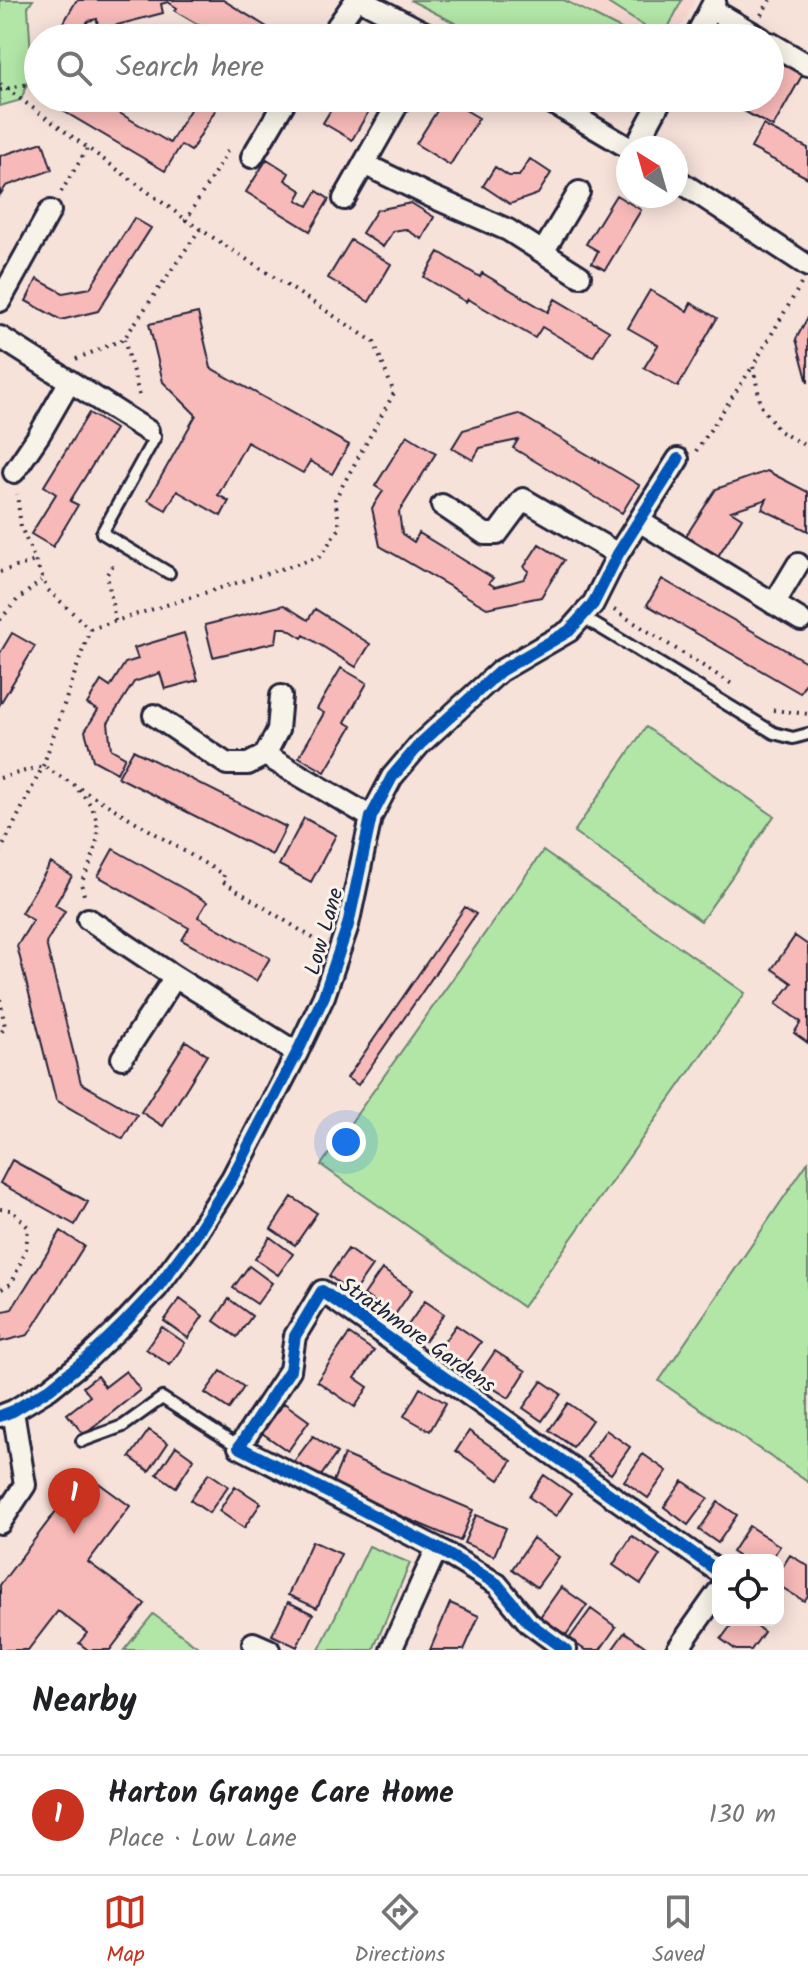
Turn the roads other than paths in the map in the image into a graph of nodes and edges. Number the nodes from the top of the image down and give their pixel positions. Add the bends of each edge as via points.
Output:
1 (358, 0) edge
2 (713, 4) edge
3 (340, 24) edge
4 (407, 24) edge
5 (702, 24) edge
6 (741, 24) edge
7 (784, 51) edge
8 (808, 65) edge
9 (271, 112) edge
10 (393, 112) edge
11 (569, 112) edge
12 (654, 112) edge
13 (639, 136) edge
14 (616, 139) edge
15 (252, 157) road end
16 (364, 164) junction
17 (688, 186) edge
18 (579, 192) dead end
19 (344, 199) dead end
20 (50, 211) road end
21 (543, 252) junction
22 (803, 256) edge
23 (580, 276) dead end
24 (0, 301) edge
25 (0, 337) edge
26 (70, 381) junction
27 (148, 431) joint
28 (678, 459) road end
29 (14, 472) road end
30 (442, 505) dead end
31 (639, 521) junction
32 (618, 554) junction
33 (798, 564) dead end
34 (169, 573) dead end
35 (774, 604) junction
36 (581, 616) junction
37 (801, 620) dead end
38 (281, 696) dead end
39 (154, 715) dead end
40 (808, 734) edge
41 (265, 755) junction
42 (371, 817) junction
43 (88, 919) road end
44 (175, 977) junction
45 (297, 1053) junction
46 (122, 1058) dead end
47 (7, 1414) edge
48 (82, 1441) dead end
49 (239, 1447) junction
50 (0, 1523) edge
51 (437, 1548) junction
52 (712, 1567) edge
53 (712, 1600) edge
54 (391, 1650) edge
55 (566, 1650) edge
56 (677, 1650) edge

1 - 3 street
1 - 4 street
2 - 5 street
2 - 6 street
7 - 8 street
9 - 15 street
10 - 16 street
11 - 14 street
12 - 13 street
16 - 19 street
16 - 21 street via 508,230
17 - 22 street
18 - 21 street
20 - 24 street
21 - 23 street
25 - 26 street
26 - 27 street
26 - 29 street
27 - 34 lane via 155,437 102,533
28 - 31 street, Low Lane
30 - 32 street via 485,534 497,534 523,499
31 - 32 street, Low Lane
31 - 35 street
32 - 36 street, Low Lane
33 - 35 street
35 - 37 street
36 - 40 lane via 774,733 793,738
36 - 42 street, Low Lane via 569,631 500,671 420,744 392,777
38 - 41 street via 278,730
39 - 41 street via 227,764 248,764
41 - 42 street
42 - 45 street, Low Lane via 348,925
43 - 44 street
44 - 45 street
44 - 46 street
45 - 47 street, Low Lane via 232,1178 157,1288 89,1357
47 - 50 street via 25,1485
48 - 49 lane via 123,1426 162,1398
49 - 51 street
49 - 52 street, Strathmore Gardens via 290,1370 295,1336 322,1291
51 - 54 street
51 - 55 street via 497,1584 529,1623
53 - 56 street

